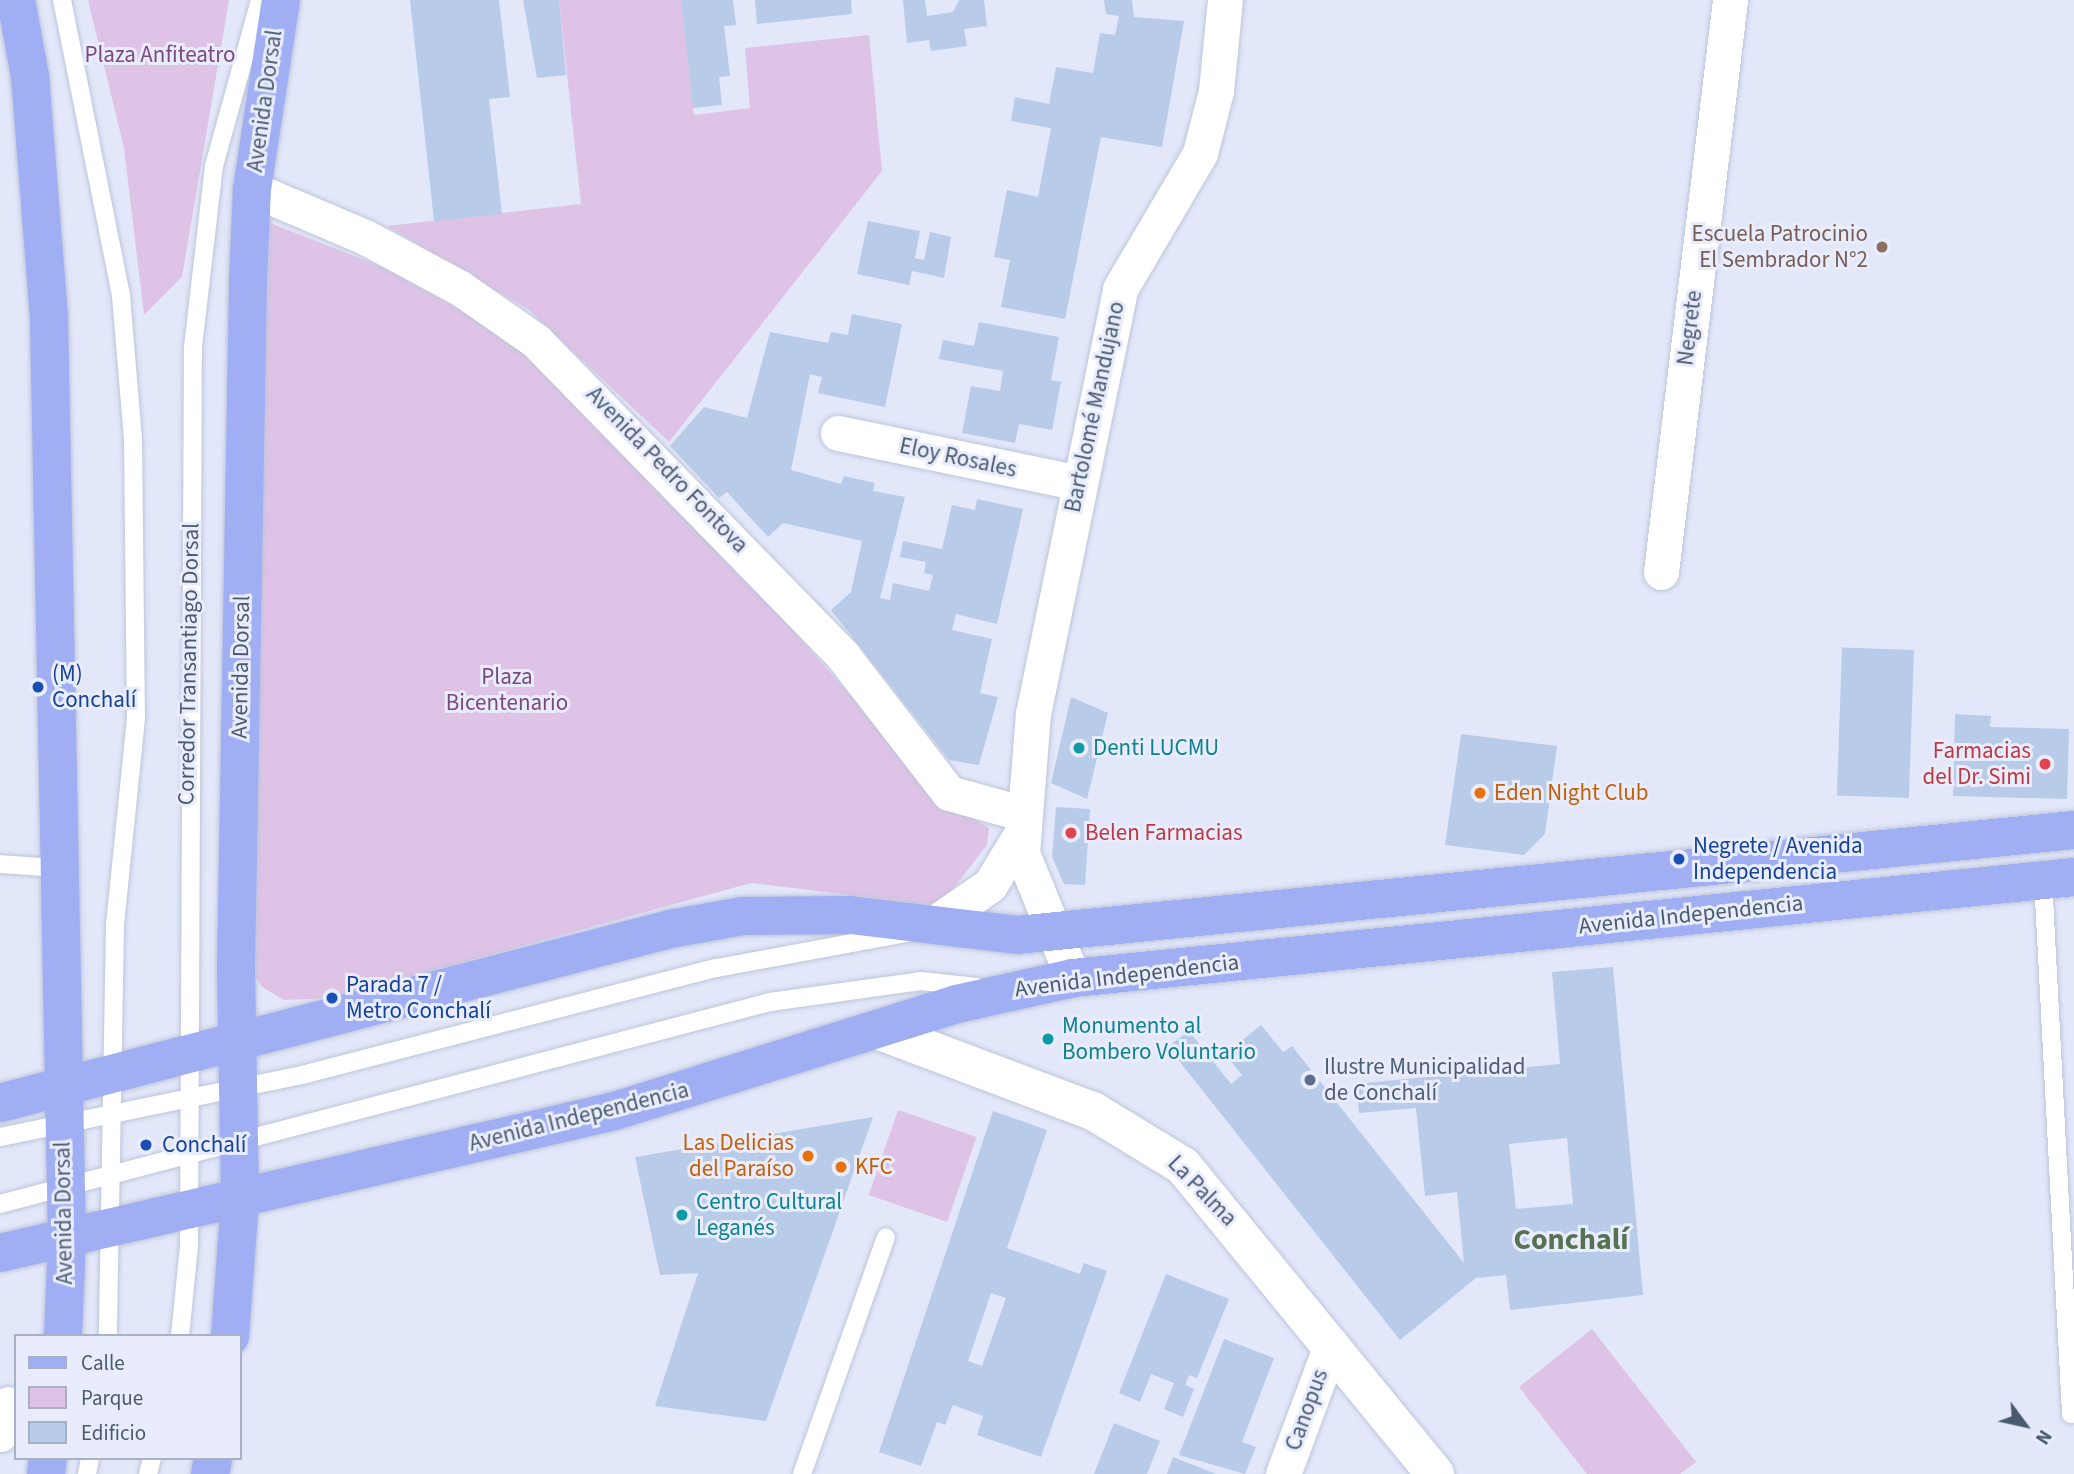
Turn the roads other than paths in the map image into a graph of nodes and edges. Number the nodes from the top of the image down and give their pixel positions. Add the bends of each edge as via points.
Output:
1 (16, 0) edge
2 (62, 0) edge
3 (260, 0) edge
4 (281, 0) edge
5 (1225, 0) edge
6 (1730, 0) edge
7 (253, 189) junction
8 (838, 433) dead end
9 (1079, 483) junction
10 (1661, 572) dead end
11 (1023, 824) junction
12 (2074, 830) edge
13 (0, 864) edge
14 (57, 867) junction
15 (2058, 878) edge
16 (932, 925) junction
17 (1053, 931) junction
18 (1073, 978) junction
19 (1013, 990) junction
20 (877, 1030) junction
21 (237, 1044) junction
22 (190, 1055) junction
23 (113, 1077) junction
24 (239, 1089) junction
25 (190, 1100) junction
26 (0, 1103) edge
27 (63, 1107) junction
28 (113, 1115) junction
29 (0, 1137) edge
30 (240, 1143) junction
31 (190, 1155) junction
32 (113, 1174) junction
33 (66, 1186) junction
34 (240, 1199) junction
35 (0, 1204) edge
36 (189, 1211) junction
37 (114, 1229) junction
38 (886, 1237) dead end
39 (67, 1239) junction
40 (0, 1253) edge
41 (62, 1334) edge
42 (108, 1334) edge
43 (180, 1334) edge
44 (230, 1334) edge
45 (1331, 1345) junction
46 (2071, 1414) dead end
47 (802, 1474) edge
48 (1283, 1474) edge
49 (1435, 1474) edge

1 - 14 main road, Avenida Dorsal via 30,76 49,319
2 - 23 lane via 86,98 131,376 136,718 115,925
3 - 22 lane, Corredor Transantiago Dorsal via 214,166 193,347
4 - 7 main road, Avenida Dorsal
5 - 9 street, Bartolomé Mandujano via 1209,123 1188,179 1120,289
6 - 10 street, Negrete
7 - 11 street, Avenida Pedro Fontova via 365,237 460,288 536,341 843,656 949,793
7 - 21 main road, Avenida Dorsal
8 - 9 street, Eloy Rosales
9 - 11 street, Bartolomé Mandujano via 1035,702
11 - 16 street via 990,885
11 - 17 street via 1032,889
12 - 17 main road, Avenida Independencia
13 - 14 lane
14 - 27 main road, Avenida Dorsal
15 - 18 main road, Avenida Independencia
15 - 46 lane
16 - 17 main road, Avenida Independencia via 1017,935
16 - 21 main road, Avenida Independencia via 850,915 743,916 670,929
16 - 24 lane via 891,939 717,968
17 - 18 street
18 - 19 main road, Avenida Independencia
19 - 20 main road, Avenida Independencia
19 - 30 lane via 921,981 770,1002
20 - 34 main road, Avenida Independencia via 615,1111
20 - 45 main road, La Palma via 1030,1084 1157,1146 1207,1190
21 - 22 main road, Avenida Independencia
21 - 24 main road, Avenida Dorsal
22 - 23 main road, Avenida Independencia
22 - 25 lane, Corredor Transantiago Dorsal
23 - 27 main road, Avenida Independencia
23 - 28 lane
24 - 25 lane
24 - 30 main road, Avenida Dorsal
25 - 28 lane
25 - 31 lane, Corredor Transantiago Dorsal
26 - 27 main road, Avenida Independencia
27 - 28 lane
27 - 29 lane
27 - 33 main road, Avenida Dorsal
28 - 32 lane
30 - 31 lane
30 - 34 main road, Avenida Dorsal
31 - 32 lane
31 - 36 lane, Corredor Transantiago Dorsal
32 - 33 lane
32 - 37 lane
33 - 35 lane
33 - 39 main road, Avenida Dorsal
34 - 36 main road, Avenida Independencia
34 - 44 main road, Avenida Dorsal
36 - 37 main road, Avenida Independencia
36 - 43 lane, Corredor Transantiago Dorsal
37 - 39 main road, Avenida Independencia
37 - 42 lane
38 - 47 lane
39 - 40 main road, Avenida Independencia
39 - 41 main road, Avenida Dorsal
45 - 48 street, Canopus
45 - 49 main road, La Palma

